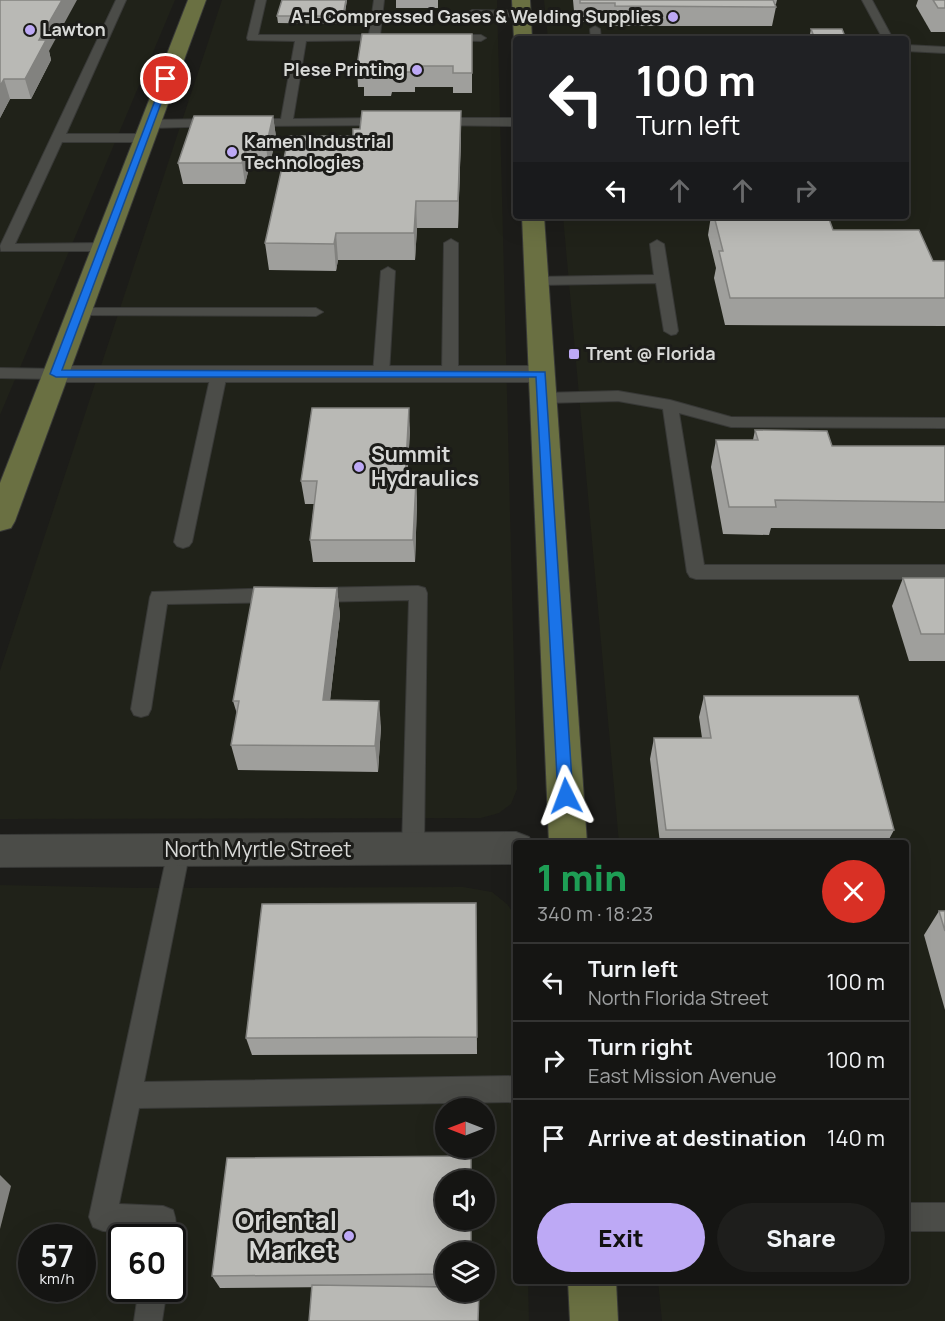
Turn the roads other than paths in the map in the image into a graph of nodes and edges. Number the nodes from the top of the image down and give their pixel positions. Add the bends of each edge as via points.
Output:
1 (121, 0) edge
2 (197, 0) edge
3 (261, 0) edge
4 (379, 0) edge
5 (473, 0) edge
6 (867, 0) edge
7 (521, 7) edge
8 (523, 36) edge
9 (886, 36) edge
10 (301, 38) junction
11 (374, 38) junction
12 (398, 38) edge
13 (434, 38) edge
14 (481, 38) dead end
15 (909, 48) edge
16 (945, 50) edge
17 (401, 122) edge
18 (424, 122) edge
19 (513, 122) edge
20 (286, 123) junction
21 (146, 131) junction
22 (58, 138) junction
23 (532, 219) edge
24 (452, 243) dead end
25 (657, 244) dead end
26 (103, 247) junction
27 (3, 248) edge
28 (388, 271) dead end
29 (662, 279) junction
30 (536, 281) junction
31 (78, 312) junction
32 (316, 312) dead end
33 (670, 332) dead end
34 (0, 373) edge
35 (56, 374) junction
36 (219, 374) junction
37 (381, 374) junction
38 (450, 374) junction
39 (542, 386) junction
40 (670, 405) junction
41 (945, 423) edge
42 (1, 513) edge
43 (183, 542) dead end
44 (945, 573) edge
45 (141, 708) dead end
46 (568, 840) edge
47 (513, 848) edge
48 (413, 849) junction
49 (180, 850) junction
50 (0, 851) edge
51 (513, 1089) edge
52 (128, 1095) junction
53 (909, 1217) edge
54 (945, 1217) edge
55 (162, 1224) edge
56 (592, 1284) edge
57 (151, 1302) edge
58 (148, 1321) edge
59 (594, 1321) edge

1 - 22 lane
2 - 21 main road
3 - 10 lane via 252,38
4 - 11 lane
5 - 7 lane via 472,17
6 - 9 lane
7 - 8 main road
10 - 11 lane
10 - 20 lane
11 - 12 lane
13 - 14 lane
15 - 16 lane
17 - 20 lane
18 - 19 lane
20 - 21 lane
21 - 22 lane
21 - 26 main road
22 - 27 lane
23 - 30 main road
24 - 38 lane
25 - 29 lane
26 - 27 lane
26 - 31 main road
28 - 37 lane
29 - 30 lane
29 - 33 lane
30 - 39 main road
31 - 32 lane
31 - 35 main road
34 - 35 lane
35 - 36 street
35 - 42 main road
36 - 37 street
36 - 43 lane
37 - 38 street
38 - 39 street
39 - 40 lane
39 - 46 main road
40 - 41 lane via 731,422
40 - 44 lane via 696,573
45 - 48 lane via 159,597 418,593
47 - 48 street, North Myrtle Street
48 - 49 street, North Myrtle Street
49 - 50 street, North Myrtle Street
49 - 52 lane
51 - 52 lane
52 - 55 lane via 103,1217 163,1220
53 - 54 lane
56 - 59 main road
57 - 58 lane

